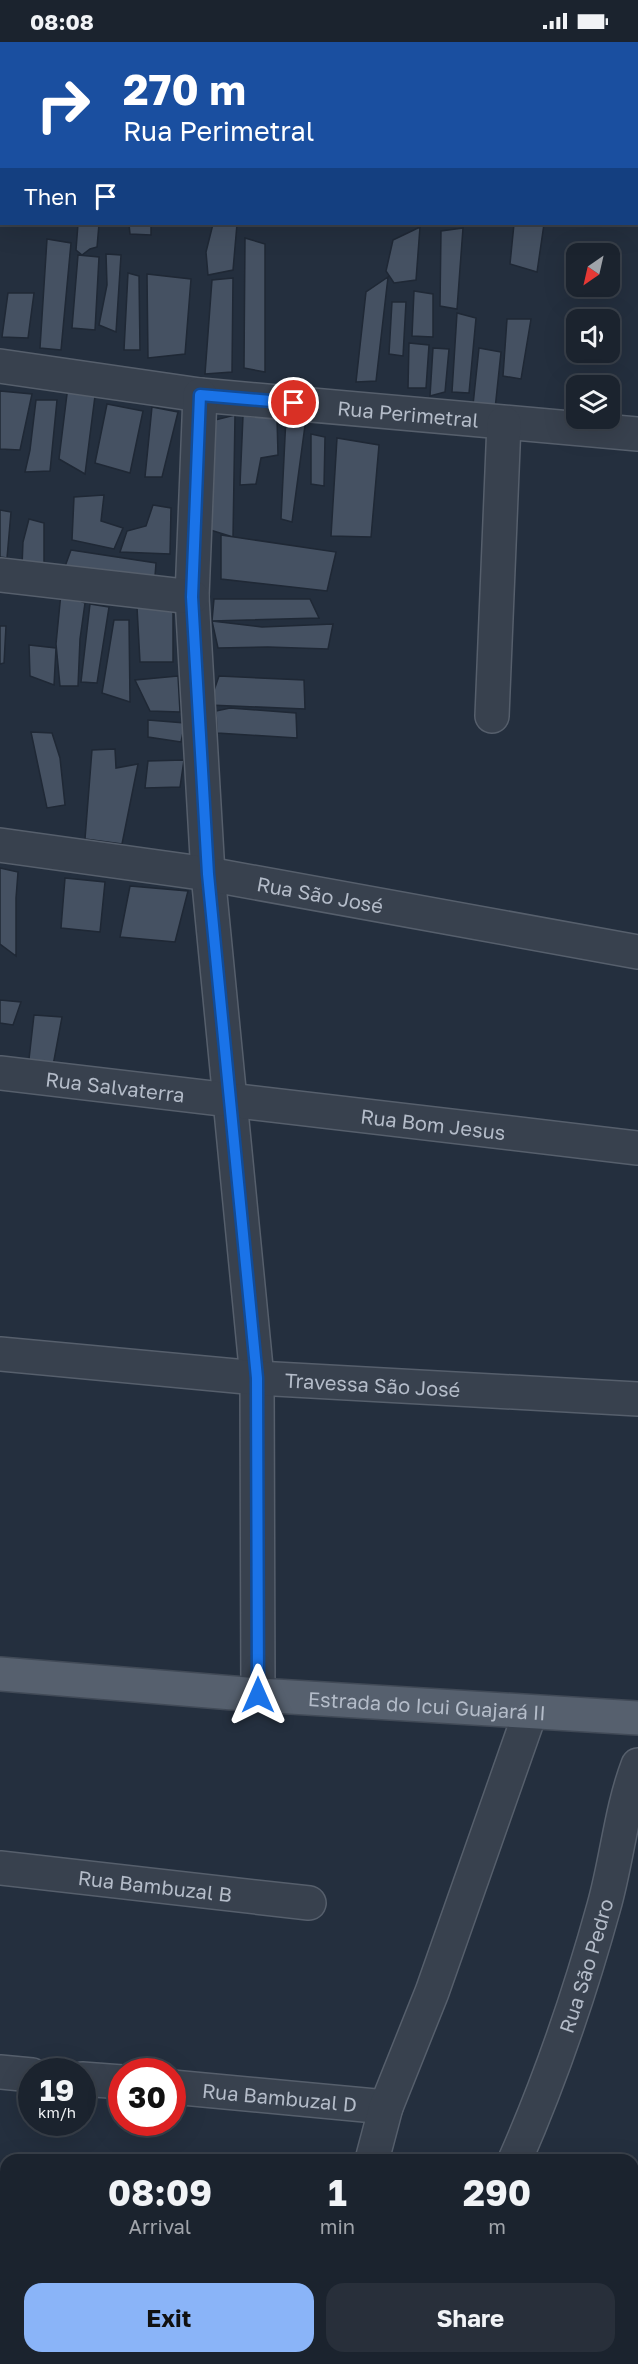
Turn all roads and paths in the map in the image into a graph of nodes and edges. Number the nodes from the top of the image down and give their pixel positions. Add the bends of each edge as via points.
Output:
1 (0, 366) edge
2 (200, 395) junction
3 (504, 423) junction
4 (638, 434) edge
5 (0, 575) edge
6 (192, 597) junction
7 (492, 716) dead end
8 (0, 845) edge
9 (208, 874) junction
10 (638, 952) edge
11 (0, 1073) edge
12 (230, 1099) junction
13 (638, 1148) edge
14 (0, 1354) edge
15 (257, 1378) junction
16 (638, 1399) edge
17 (0, 1674) edge
18 (258, 1695) junction
19 (531, 1713) junction
20 (638, 1718) edge
21 (638, 1765) edge
22 (0, 1868) edge
23 (309, 1903) dead end
24 (0, 2072) edge
25 (18, 2074) edge
26 (186, 2088) edge
27 (386, 2107) junction
28 (374, 2154) edge
29 (519, 2154) edge

1 - 2 street, Rua Perimetral
2 - 3 street, Rua Perimetral
2 - 6 street
3 - 4 street, Rua Perimetral
3 - 7 street
5 - 6 street
6 - 9 street
8 - 9 street, Rua São José
9 - 10 street, Rua São José
9 - 12 street
11 - 12 street, Rua Salvaterra
12 - 13 street, Rua Bom Jesus
12 - 15 street
14 - 15 street, Travessa São José
15 - 16 street, Travessa São José
15 - 18 street
17 - 18 main road, Estrada do Icui Guajará II
18 - 19 main road, Estrada do Icui Guajará II
19 - 20 main road, Estrada do Icui Guajará II
19 - 27 street via 432,1992
21 - 29 street, Rua São Pedro via 604,1905 574,2005
22 - 23 street, Rua Bambuzal B
24 - 25 street
26 - 27 street, Rua Bambuzal D
27 - 28 street

